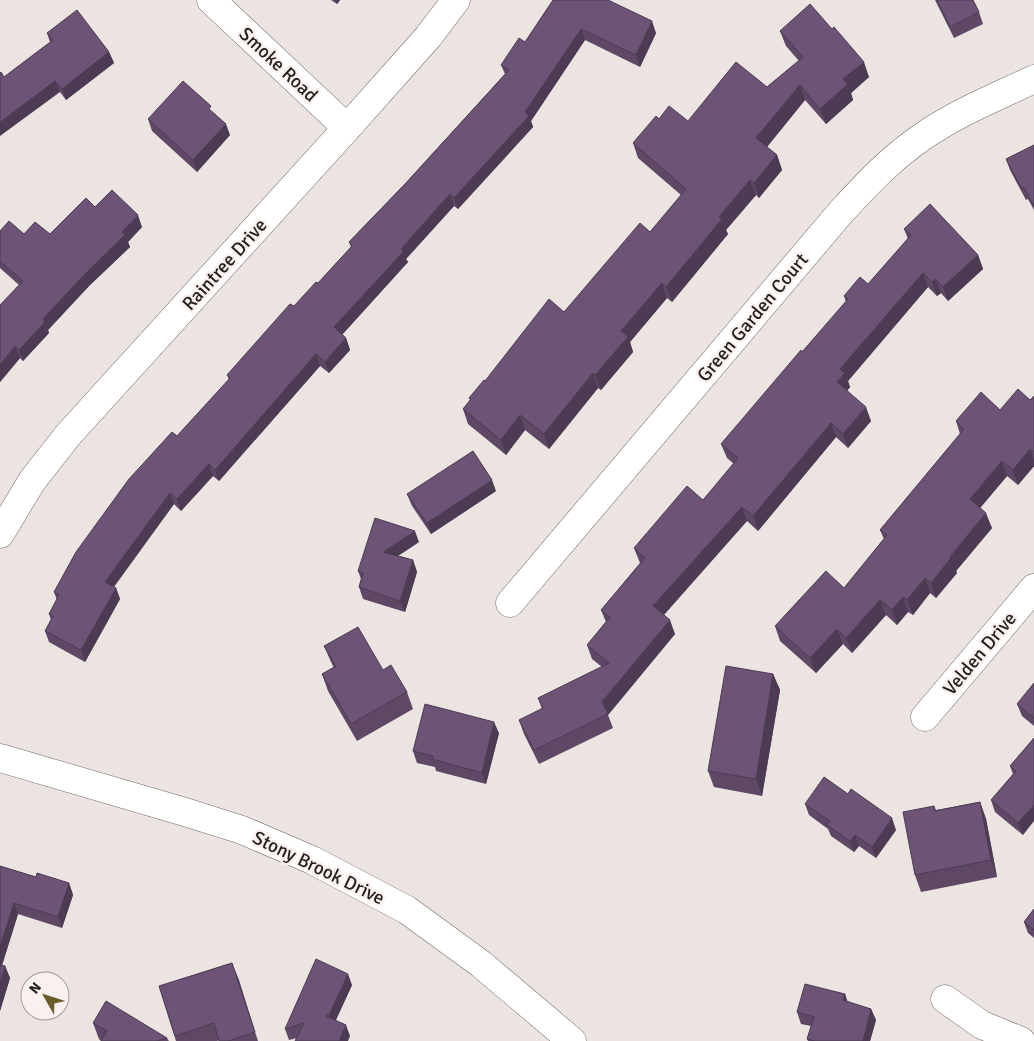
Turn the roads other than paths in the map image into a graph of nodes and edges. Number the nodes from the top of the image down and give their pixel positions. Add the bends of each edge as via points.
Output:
1 (211, 0) edge
2 (456, 0) edge
3 (1034, 78) edge
4 (347, 128) junction
5 (0, 534) edge
6 (1034, 588) edge
7 (510, 604) dead end
8 (925, 717) dead end
9 (0, 758) edge
10 (945, 999) dead end
11 (572, 1041) edge
12 (1021, 1041) edge

1 - 4 street, Smoke Road
2 - 4 street, Raintree Drive via 428,37
3 - 7 street, Green Garden Court via 923,136 878,171
4 - 5 street, Raintree Drive via 68,435 32,481
6 - 8 street, Velden Drive
9 - 11 street, Stony Brook Drive via 242,830 312,860 407,910 481,964
10 - 12 street via 982,1025

